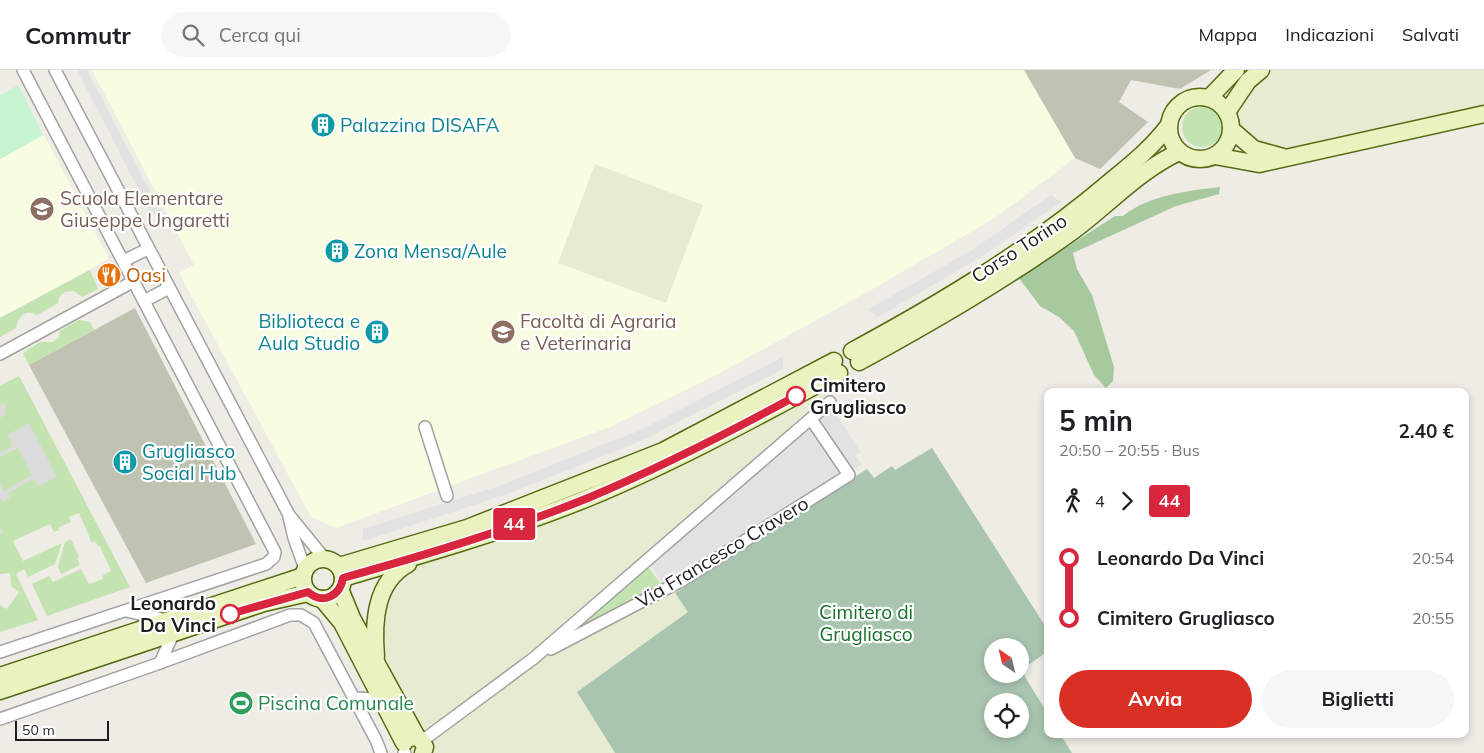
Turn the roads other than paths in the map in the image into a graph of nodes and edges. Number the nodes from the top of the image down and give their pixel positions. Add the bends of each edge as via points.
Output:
1 (23, 70) edge
2 (55, 70) edge
3 (1236, 70) edge
4 (1260, 70) edge
5 (1209, 98) junction
6 (1228, 112) junction
7 (1484, 114) edge
8 (1169, 125) junction
9 (1232, 130) junction
10 (1180, 152) junction
11 (1215, 156) junction
12 (1290, 159) junction
13 (148, 249) junction
14 (124, 261) junction
15 (134, 281) junction
16 (169, 288) junction
17 (144, 301) junction
18 (0, 354) edge
19 (856, 356) junction
20 (837, 367) junction
21 (830, 402) dead end
22 (811, 419) junction
23 (425, 427) dead end
24 (447, 496) dead end
25 (289, 515) junction
26 (428, 554) junction
27 (324, 558) junction
28 (304, 572) junction
29 (341, 578) junction
30 (315, 596) junction
31 (126, 610) junction
32 (171, 626) junction
33 (0, 652) edge
34 (534, 658) junction
35 (160, 663) junction
36 (377, 664) junction
37 (0, 676) edge
38 (0, 691) edge
39 (354, 698) junction
40 (381, 699) junction
41 (0, 718) edge
42 (414, 749) edge
43 (381, 753) edge

1 - 14 street
2 - 13 street
3 - 5 street
4 - 6 street via 1248,81
5 - 6 street via 1219,102
5 - 8 street, Corso Torino via 1196,97 1185,101 1174,110
6 - 9 street
7 - 12 street
8 - 10 street via 1172,142
8 - 19 street, Corso Torino via 1154,146 1066,218 903,322
9 - 11 street via 1227,144
9 - 12 street via 1254,149
10 - 11 street via 1191,158
10 - 19 street, Corso Torino via 1161,161 1029,261 902,339
11 - 12 street via 1259,164
13 - 14 street
13 - 16 street
14 - 15 street
15 - 17 street
15 - 18 street
16 - 17 street
16 - 25 street
17 - 31 street via 275,552 266,564
19 - 20 street, Corso Torino via 839,351
19 - 20 street, Corso Torino via 854,373 844,375
20 - 26 street, Corso Torino via 748,422 658,467 587,498
20 - 29 street, Corso Torino via 636,462
21 - 22 street, Via Francesco Cravero
22 - 34 street, Via Francesco Cravero
22 - 34 street, Via Francesco Cravero via 849,475 681,582
23 - 24 street
25 - 27 street
25 - 28 street
26 - 29 street, Corso Torino
26 - 36 street via 398,569 386,583 378,602 374,636
27 - 28 street, Corso Torino via 313,561
27 - 29 street
28 - 30 street via 303,582
28 - 32 street, Corso Torino
29 - 30 street, Corso Torino via 335,595
29 - 36 street via 352,618
30 - 32 street, Corso Torino via 264,603
30 - 40 street via 342,623
31 - 32 street
31 - 33 street
32 - 35 street
32 - 37 street, Corso Torino
32 - 38 street, Corso Torino
34 - 42 street, Via Francesco Cravero
35 - 39 street via 290,615 301,615 314,622
35 - 41 street
36 - 42 street
39 - 40 street
39 - 43 street
40 - 42 street

